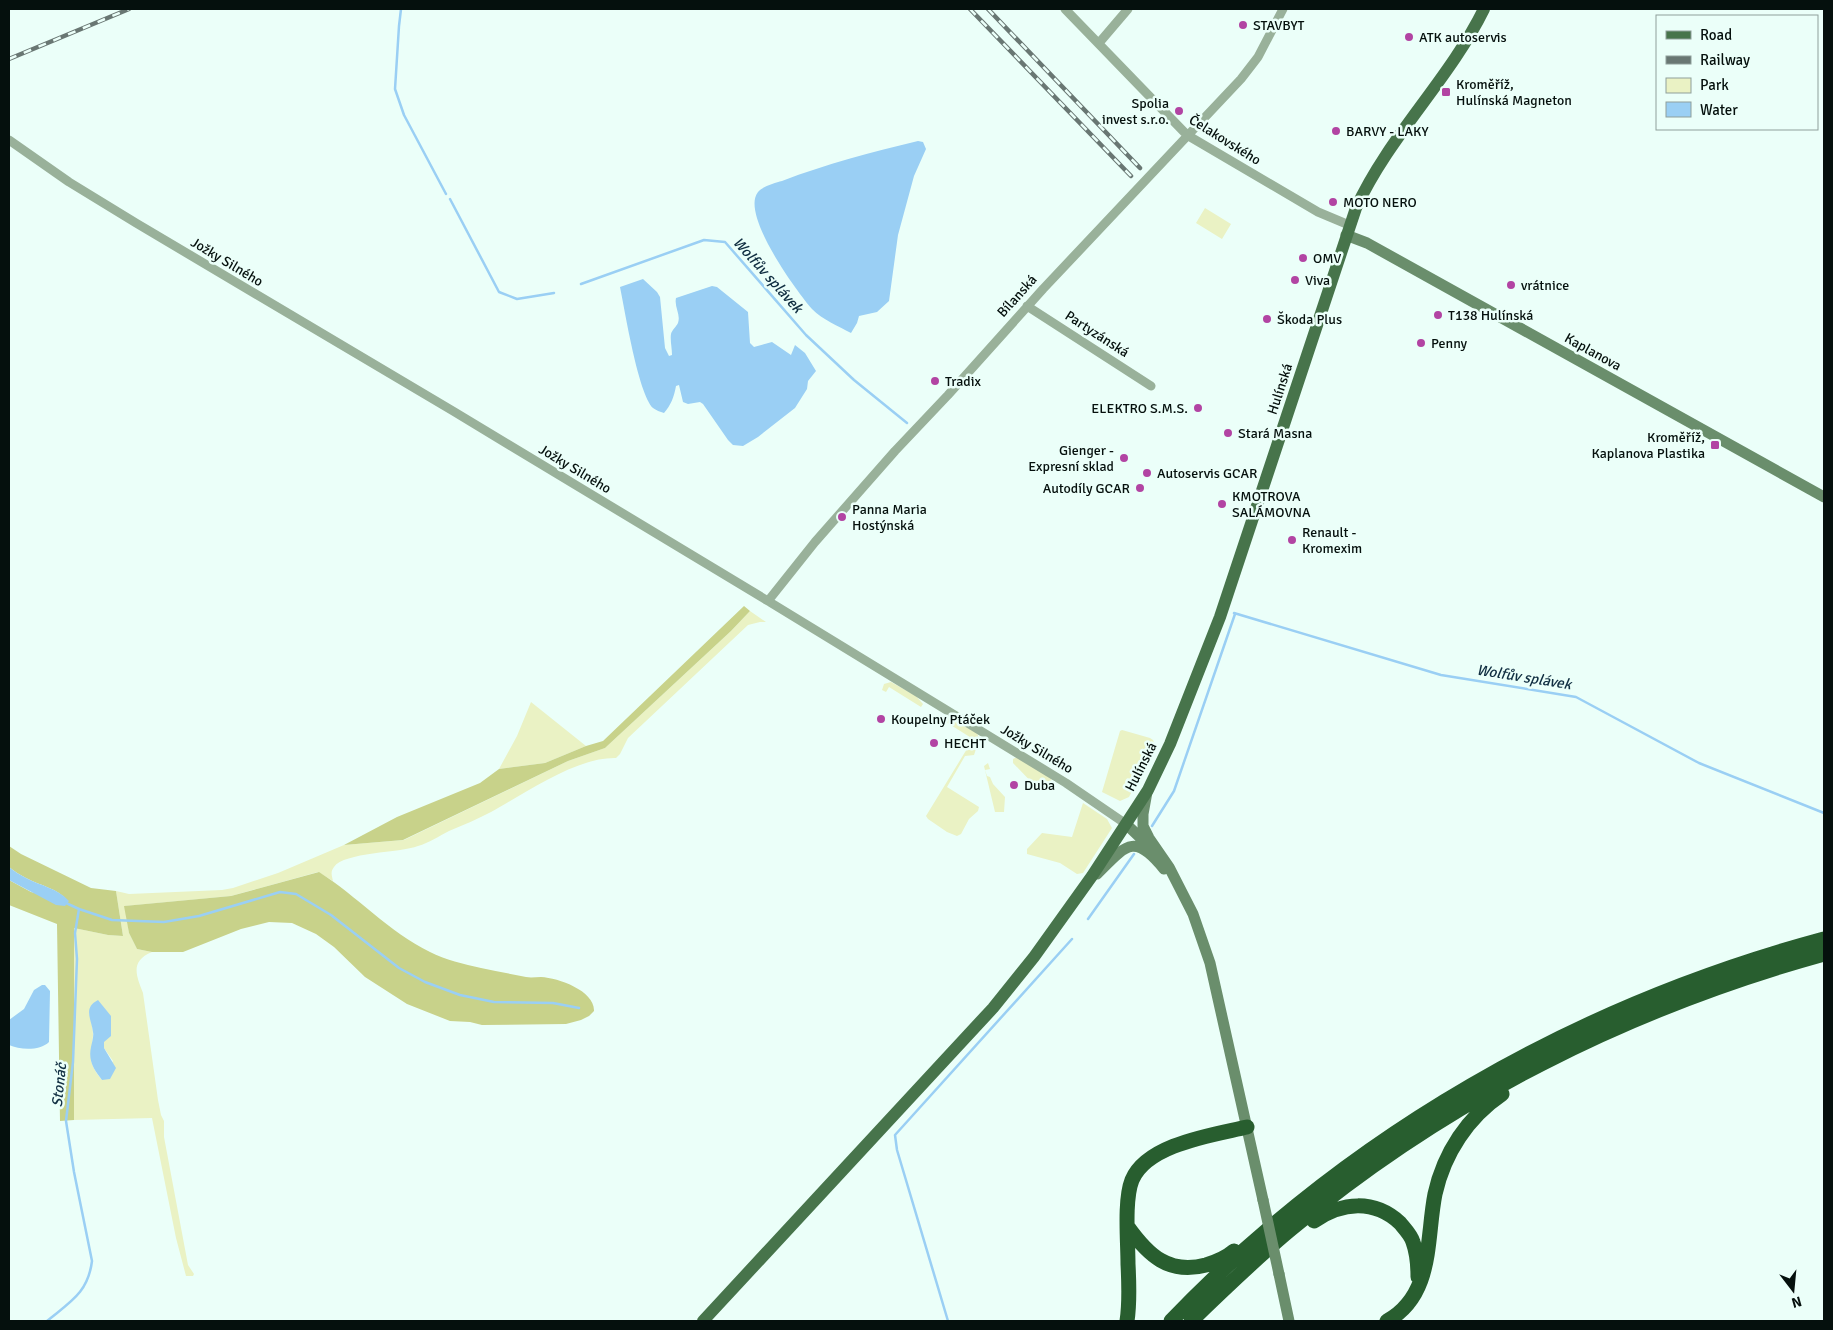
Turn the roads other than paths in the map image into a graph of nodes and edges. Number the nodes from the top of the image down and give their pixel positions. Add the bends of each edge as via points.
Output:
1 (1065, 9) edge
2 (1128, 9) edge
3 (1283, 9) edge
4 (1484, 9) edge
5 (1099, 43) junction
6 (1187, 135) junction
7 (9, 140) edge
8 (1347, 230) junction
9 (1027, 306) junction
10 (1151, 386) dead end
11 (1824, 497) edge
12 (768, 601) junction
13 (1148, 790) junction
14 (1126, 824) junction
15 (1176, 883) junction
16 (1085, 887) junction
17 (1824, 939) edge
18 (1824, 954) edge
19 (1739, 971) junction
20 (1709, 982) junction
21 (1570, 1048) junction
22 (1247, 1127) junction
23 (1286, 1214) junction
24 (1128, 1227) junction
25 (1261, 1255) junction
26 (1418, 1288) junction
27 (703, 1321) edge
28 (1127, 1321) edge
29 (1171, 1321) edge
30 (1192, 1321) edge
31 (1290, 1321) edge
32 (1387, 1321) edge

1 - 5 street, Čelakovského
2 - 5 street
3 - 6 street, Bílanská via 1258,57
4 - 8 main road, Hulínská via 1444,74 1389,148 1364,190
5 - 6 street, Čelakovského
6 - 8 street, Čelakovského
6 - 9 street, Bílanská
7 - 12 street, Jožky Silného via 136,223
8 - 11 street, Kaplanova
8 - 13 main road, Hulínská via 1220,617 1187,704
9 - 10 street, Partyzánská
9 - 12 street, Bílanská via 854,496
12 - 14 street, Jožky Silného via 1066,783
13 - 14 main road, Hulínská
13 - 15 street via 1143,826
14 - 15 street via 1150,847
14 - 16 main road, Hulínská
15 - 16 street via 1148,851 1137,846 1120,852
15 - 22 street via 1196,921 1210,963
16 - 27 main road, Hulínská via 1030,962 977,1026
17 - 19 highway
18 - 19 highway
19 - 20 highway
20 - 21 highway
20 - 23 highway via 1638,1002 1564,1034 1478,1081 1368,1151
21 - 25 highway via 1487,1093 1411,1140 1299,1222
21 - 26 highway via 1561,1060 1488,1104 1454,1145 1436,1193 1424,1276
22 - 24 highway via 1170,1147 1149,1159 1132,1179
22 - 31 street, bridge
23 - 24 highway via 1231,1254 1198,1267 1178,1267 1160,1261 1145,1249
23 - 29 highway
24 - 28 highway via 1130,1292
25 - 26 highway via 1278,1248 1328,1212 1343,1207 1367,1206 1391,1216 1407,1231 1416,1251
25 - 30 highway
26 - 32 highway via 1404,1310

